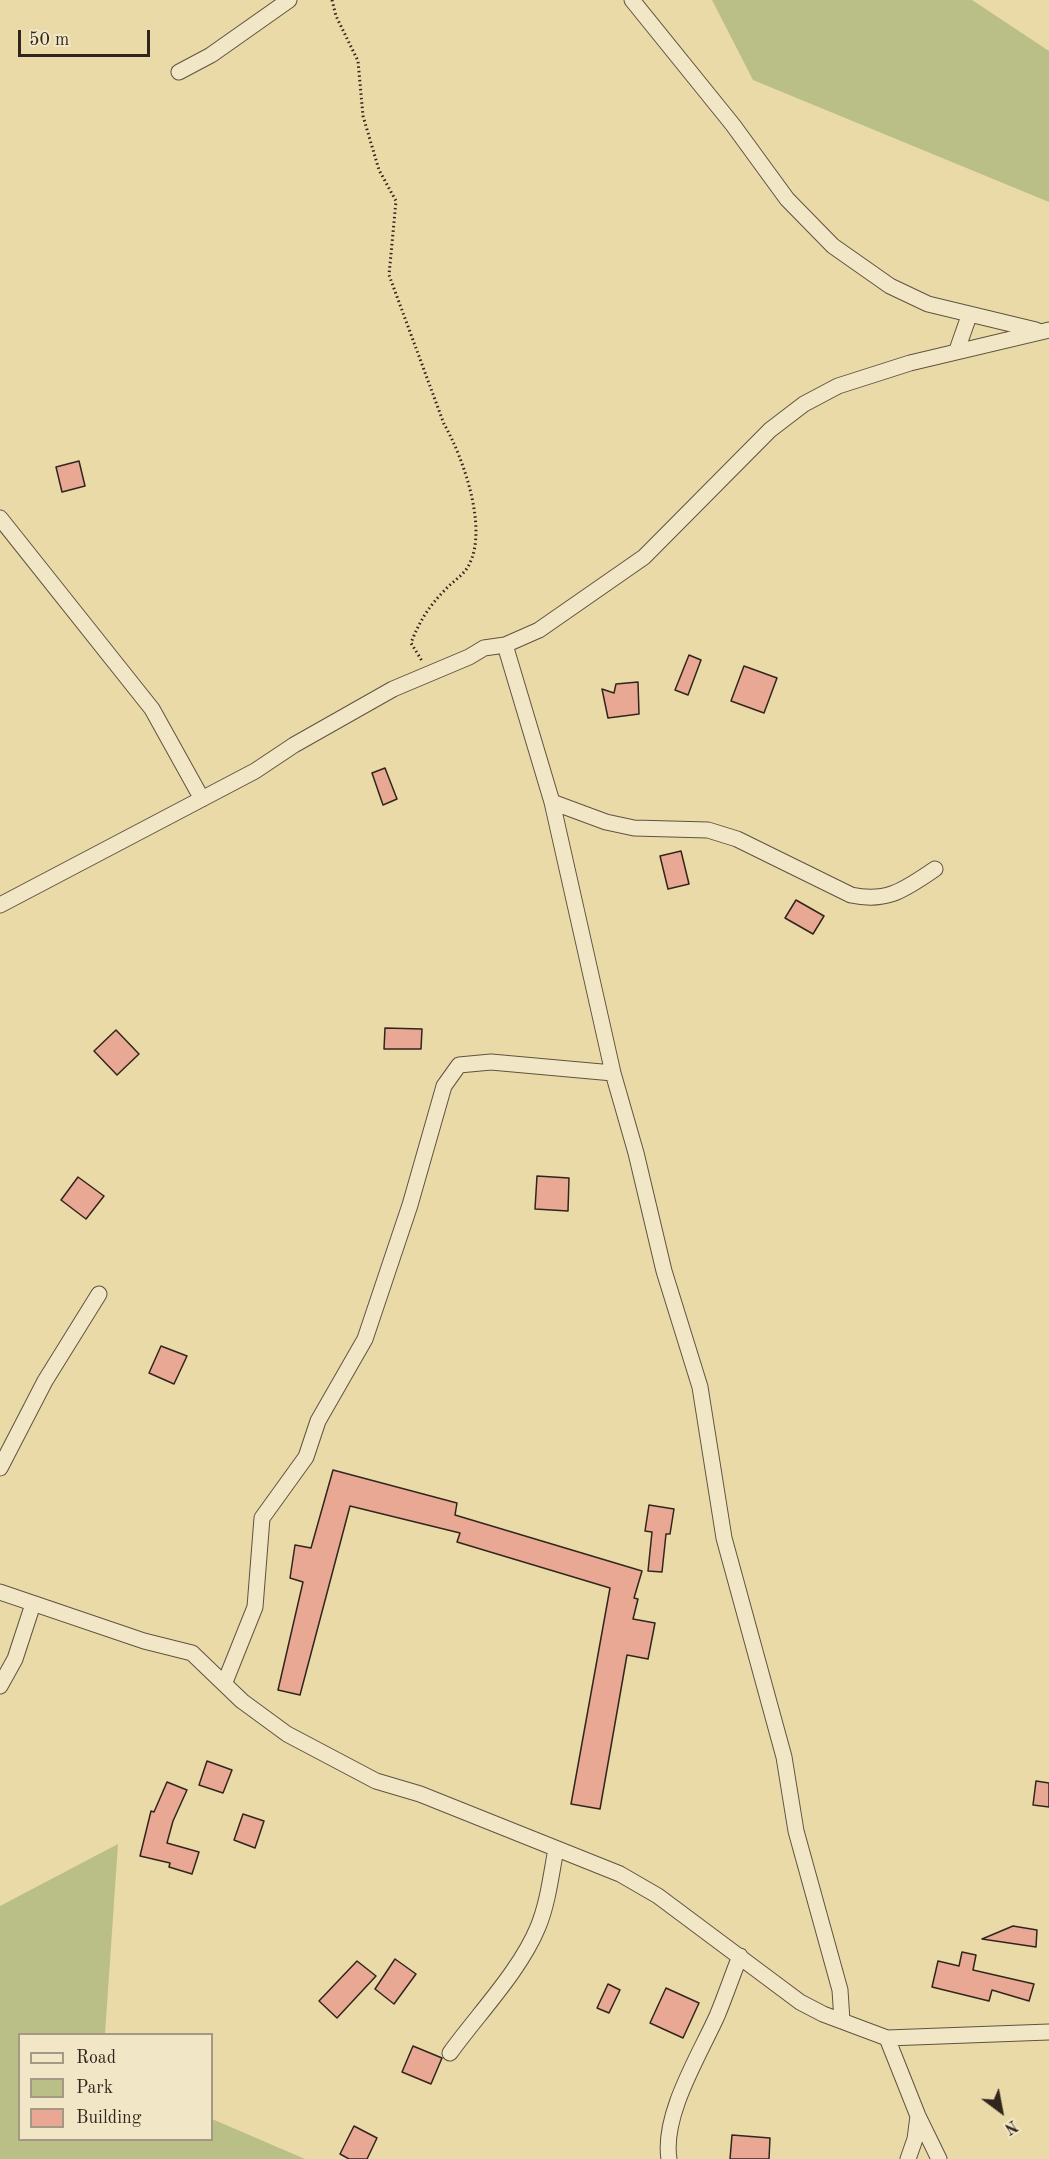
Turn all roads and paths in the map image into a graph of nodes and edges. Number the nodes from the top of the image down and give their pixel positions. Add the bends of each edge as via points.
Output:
1 (289, 0) edge
2 (332, 0) edge
3 (632, 0) edge
4 (179, 72) dead end
5 (969, 316) junction
6 (1046, 330) edge
7 (957, 350) junction
8 (0, 518) edge
9 (505, 645) junction
10 (429, 673) junction
11 (202, 799) junction
12 (552, 802) junction
13 (935, 869) dead end
14 (0, 905) edge
15 (613, 1073) junction
16 (99, 1294) dead end
17 (0, 1468) edge
18 (0, 1592) edge
19 (33, 1604) junction
20 (225, 1682) junction
21 (0, 1686) edge
22 (555, 1850) junction
23 (740, 1956) junction
24 (842, 2021) junction
25 (1049, 2032) edge
26 (887, 2038) junction
27 (450, 2053) dead end
28 (918, 2116) junction
29 (669, 2159) edge
30 (908, 2159) edge
31 (939, 2159) edge

1 - 4 street via 211,55
2 - 10 path via 358,61 363,116 380,170 396,201 389,275 444,424 457,446 474,505 477,541 473,556 465,571 427,609 411,643
3 - 5 street via 787,199 833,246 890,286 928,304
5 - 6 street
5 - 7 street
6 - 7 street
7 - 9 street via 838,386 804,404 770,430 644,557 539,630
8 - 11 street via 152,709
9 - 10 street via 484,648
9 - 12 street
10 - 11 street via 335,720
11 - 14 street
12 - 13 street via 634,828 708,830 851,895 870,899 887,897
12 - 15 street
15 - 20 street via 491,1062 459,1065 444,1086 410,1205 365,1339 318,1421 306,1456 262,1518 255,1607
15 - 24 street via 664,1271 700,1387 724,1538 784,1758 796,1831 840,1990
16 - 17 street via 45,1381
18 - 19 street
19 - 20 street via 192,1653
19 - 21 street via 15,1659
20 - 22 street via 265,1720 319,1752 376,1781 420,1794
22 - 23 street via 648,1890
22 - 27 street via 538,1927 521,1959
23 - 24 street via 800,2002
23 - 29 street via 680,2097 671,2124
24 - 26 street
25 - 26 street
26 - 28 street
28 - 30 street
28 - 31 street

